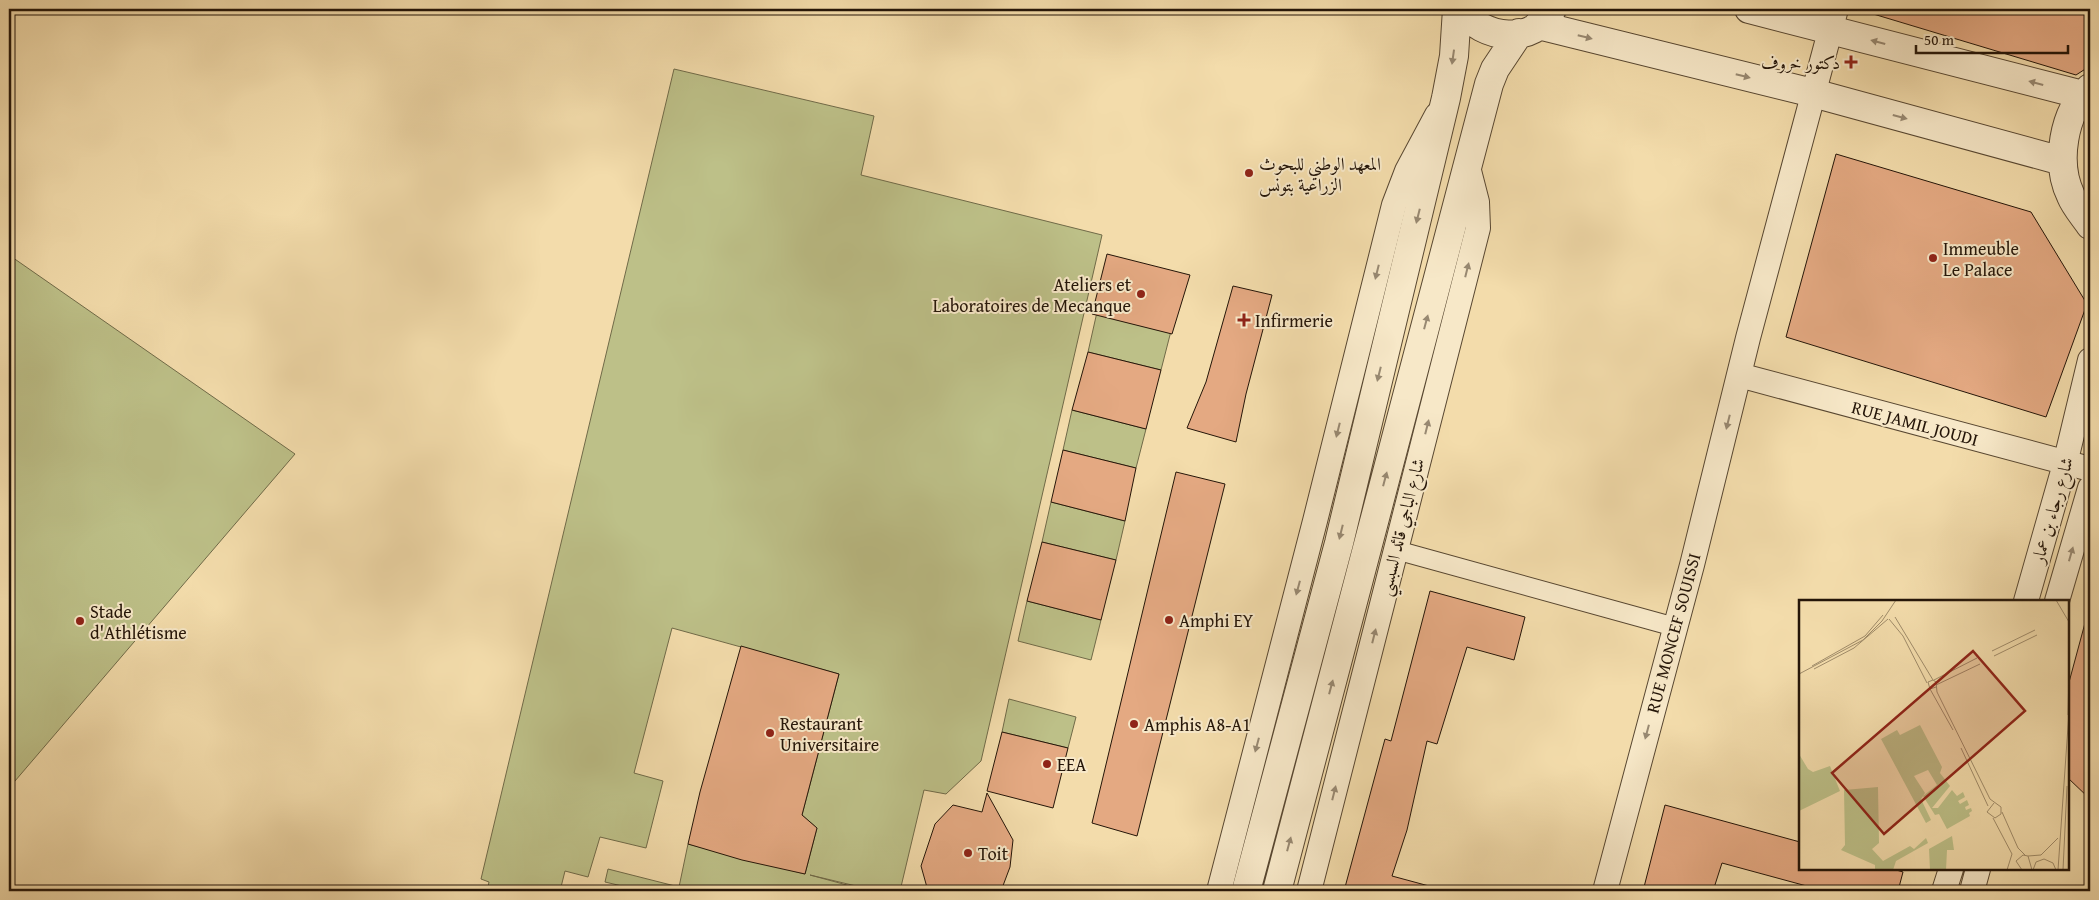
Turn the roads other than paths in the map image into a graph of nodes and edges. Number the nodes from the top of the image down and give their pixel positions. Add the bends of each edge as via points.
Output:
1 (1457, 9) edge
2 (1461, 9) edge
3 (1749, 9) edge
4 (1833, 19) edge
5 (1536, 22) edge
6 (2086, 92) edge
7 (1813, 94) junction
8 (1446, 98) junction
9 (2062, 161) junction
10 (1468, 163) junction
11 (2090, 225) edge
12 (2090, 360) edge
13 (1739, 375) junction
14 (2065, 464) junction
15 (2090, 469) edge
16 (2090, 488) edge
17 (1396, 550) junction
18 (2026, 600) edge
19 (2057, 600) edge
20 (1675, 627) junction
21 (1951, 870) edge
22 (1978, 870) edge
23 (1219, 891) edge
24 (1246, 891) edge
25 (1277, 891) edge
26 (1309, 891) edge
27 (1605, 891) edge
28 (1944, 891) edge
29 (1972, 891) edge

1 -> 8 street via 1454,56
2 - 5 street via 1483,29 1501,34
3 - 4 street
6 -> 4 street
4 - 7 street, RUE MONCEF SOUISSI
5 -> 7 street
5 - 10 street via 1495,69
6 - 9 street via 2066,126
7 -> 9 street
7 - 13 street, RUE MONCEF SOUISSI
8 -> 23 street via 1407,171 1394,205
8 -> 24 street via 1339,543
9 - 11 street via 2070,195
17 -> 10 street, شارع الباجي قائد السبسي via 1478,228 1477,202
25 -> 10 street
12 - 14 street, شارع رجاء بن عمار
13 - 14 street, RUE JAMIL JOUDI
13 -> 20 street, RUE MONCEF SOUISSI
14 - 15 street, RUE JAMIL JOUDI
14 - 18 street, شارع رجاء بن عمار
19 -> 16 street, شارع رجاء بن عمار
17 - 20 street
26 -> 17 street, شارع الباجي قائد السبسي
20 -> 27 street, RUE MONCEF SOUISSI
21 - 28 street
22 - 29 street

